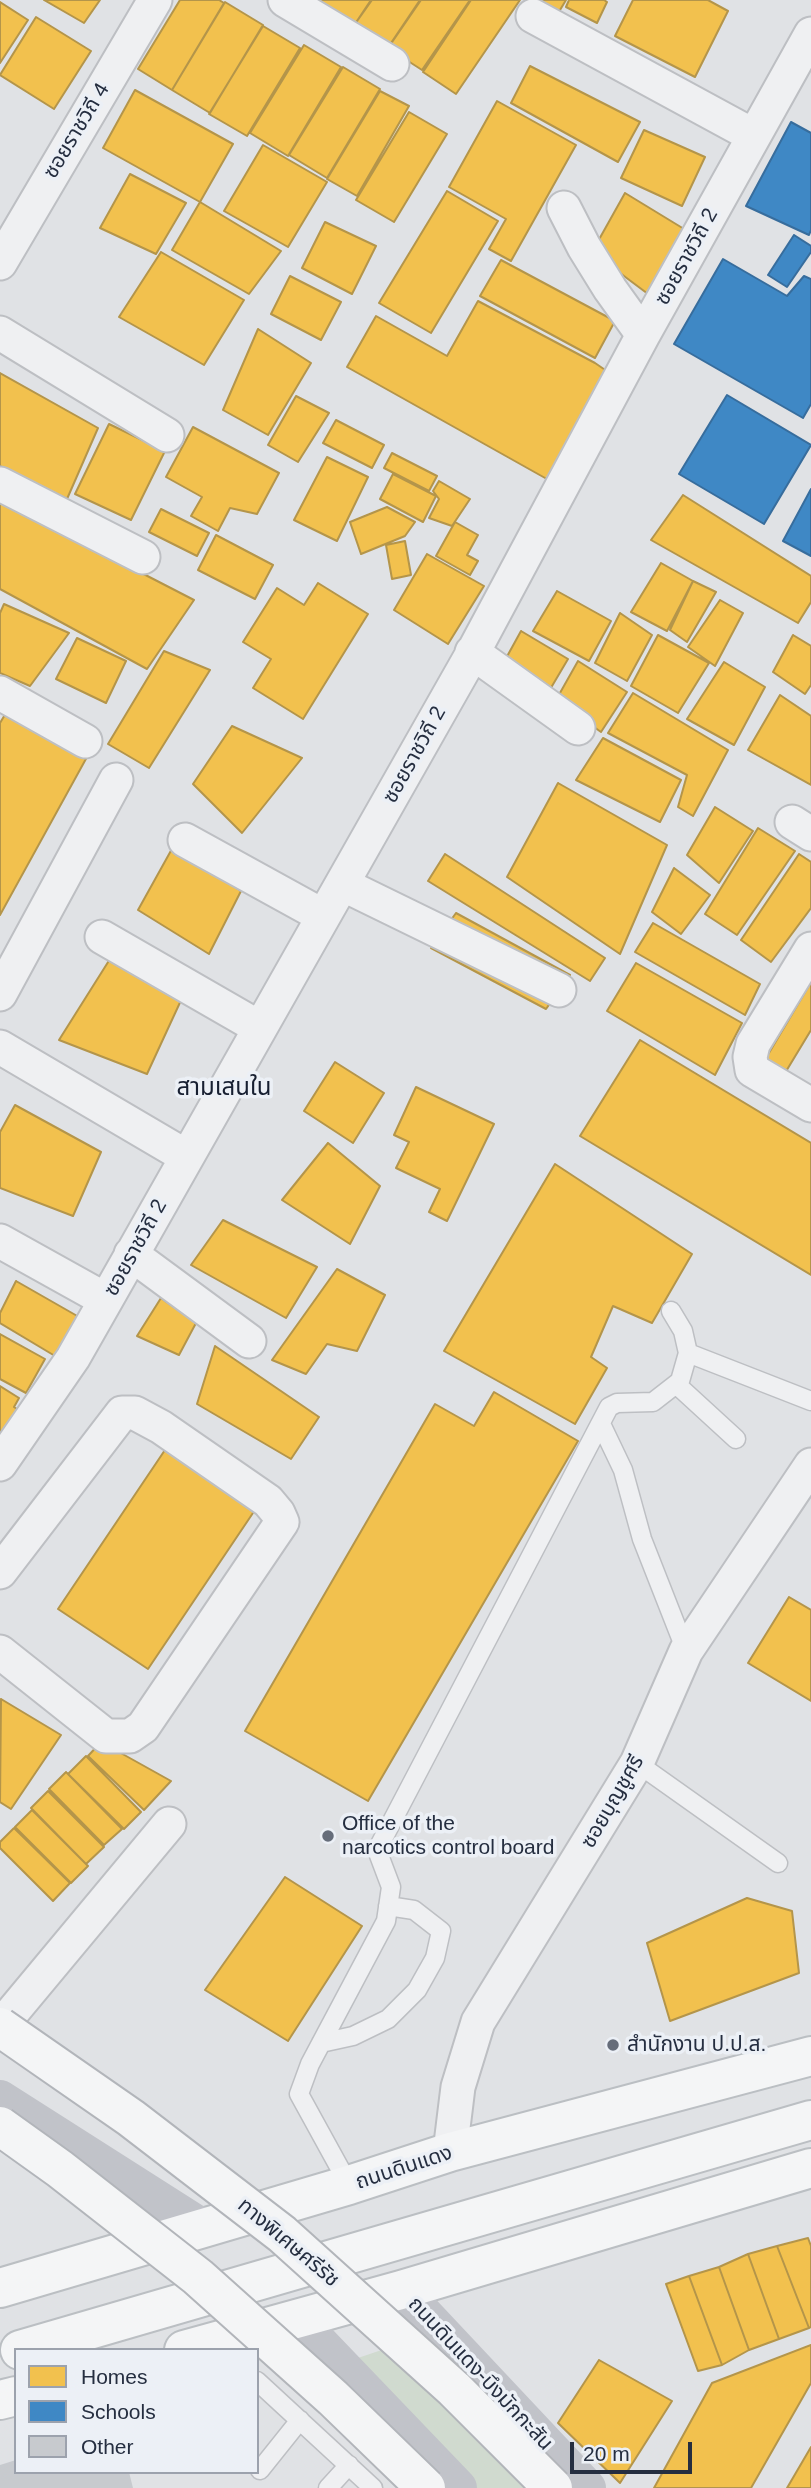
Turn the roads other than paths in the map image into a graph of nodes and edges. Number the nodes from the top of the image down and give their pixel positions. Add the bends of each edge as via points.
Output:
1 (155, 0) edge
2 (285, 0) edge
3 (533, 16) dead end
4 (811, 34) edge
5 (392, 64) dead end
6 (754, 136) junction
7 (564, 208) dead end
8 (1, 256) edge
9 (0, 333) edge
10 (643, 335) junction
11 (167, 435) dead end
12 (0, 484) edge
13 (143, 557) dead end
14 (472, 652) junction
15 (0, 693) edge
16 (578, 728) dead end
17 (85, 741) dead end
18 (116, 780) dead end
19 (185, 840) dead end
20 (342, 884) junction
21 (323, 916) junction
22 (102, 937) dead end
23 (811, 949) edge
24 (559, 990) dead end
25 (0, 993) edge
26 (260, 1028) junction
27 (0, 1047) edge
28 (811, 1105) edge
29 (187, 1157) junction
30 (0, 1241) edge
31 (131, 1254) junction
32 (106, 1300) junction
33 (671, 1311) dead end
34 (249, 1341) dead end
35 (688, 1353) junction
36 (676, 1384) junction
37 (811, 1401) edge
38 (601, 1424) junction
39 (736, 1439) dead end
40 (0, 1464) edge
41 (811, 1465) edge
42 (0, 1572) edge
43 (686, 1651) junction
44 (0, 1652) edge
45 (637, 1763) junction
46 (169, 1825) dead end
47 (778, 1863) dead end
48 (388, 1906) junction
49 (0, 2027) edge
50 (321, 2042) junction
51 (811, 2056) edge
52 (0, 2099) edge
53 (811, 2120) edge
54 (0, 2126) edge
55 (450, 2152) junction
56 (811, 2168) edge
57 (349, 2185) junction
58 (201, 2227) junction
59 (0, 2288) edge
60 (401, 2290) junction
61 (296, 2319) junction
62 (208, 2347) edge
63 (25, 2348) edge
64 (259, 2383) edge
65 (300, 2420) junction
66 (349, 2465) junction
67 (260, 2470) dead end
68 (328, 2488) edge
69 (373, 2488) edge
70 (426, 2488) edge
71 (458, 2488) edge
72 (553, 2488) edge
73 (587, 2488) edge

1 - 8 street, ซอยราชวิถี 4
2 - 5 street
3 - 6 street
4 - 6 street, ซอยราชวิถี 2
6 - 10 street, ซอยราชวิถี 2
7 - 10 street via 610,289
9 - 11 street
10 - 14 street, ซอยราชวิถี 2
12 - 13 street
14 - 16 street
14 - 20 street, ซอยราชวิถี 2
15 - 17 street
18 - 25 street
19 - 21 street
20 - 21 street, ซอยราชวิถี 2
20 - 24 street
21 - 26 street, ซอยราชวิถี 2
22 - 26 street
23 - 28 street via 753,1044 750,1057 752,1070
26 - 29 street, ซอยราชวิถี 2
27 - 29 street
29 - 31 street, ซอยราชวิถี 2
30 - 32 street
31 - 32 street, ซอยราชวิถี 2
31 - 34 street
32 - 40 street, ซอยราชวิถี 2 via 73,1358
33 - 35 lane via 684,1331
35 - 36 lane
35 - 37 lane
36 - 38 lane via 653,1402 609,1407
36 - 39 lane
38 - 43 lane via 623,1470 642,1539
38 - 48 lane via 377,1850 391,1887
41 - 43 street, ซอยบุญชูศรี
42 - 44 street via 122,1413 135,1413 161,1427 268,1502 282,1522 143,1727 130,1736 106,1737
43 - 45 street, ซอยบุญชูศรี
45 - 47 lane
45 - 55 street, ซอยบุญชูศรี via 478,2021 458,2087
46 - 49 street
48 - 50 lane via 386,1921
48 - 50 lane via 414,1910 441,1931 435,1958 417,1990 388,2020 353,2036
49 - 72 main road, ทางพิเศษศรีรัช, bridge via 131,2118 282,2234 454,2389
50 - 57 lane via 299,2094
51 - 55 main road, ถนนดินแดง
52 - 58 street
53 - 63 main road, bridge
54 - 70 main road, bridge via 198,2277
55 - 57 main road, ถนนดินแดง
56 - 60 main road
57 - 58 main road, ถนนดินแดง
58 - 59 main road, ถนนดินแดง
60 - 61 main road
60 - 73 street, ถนนดินแดง-บึงมักกะสัน
61 - 62 main road
61 - 71 street
64 - 65 lane
65 - 66 lane
65 - 67 lane
66 - 68 lane
66 - 69 lane

